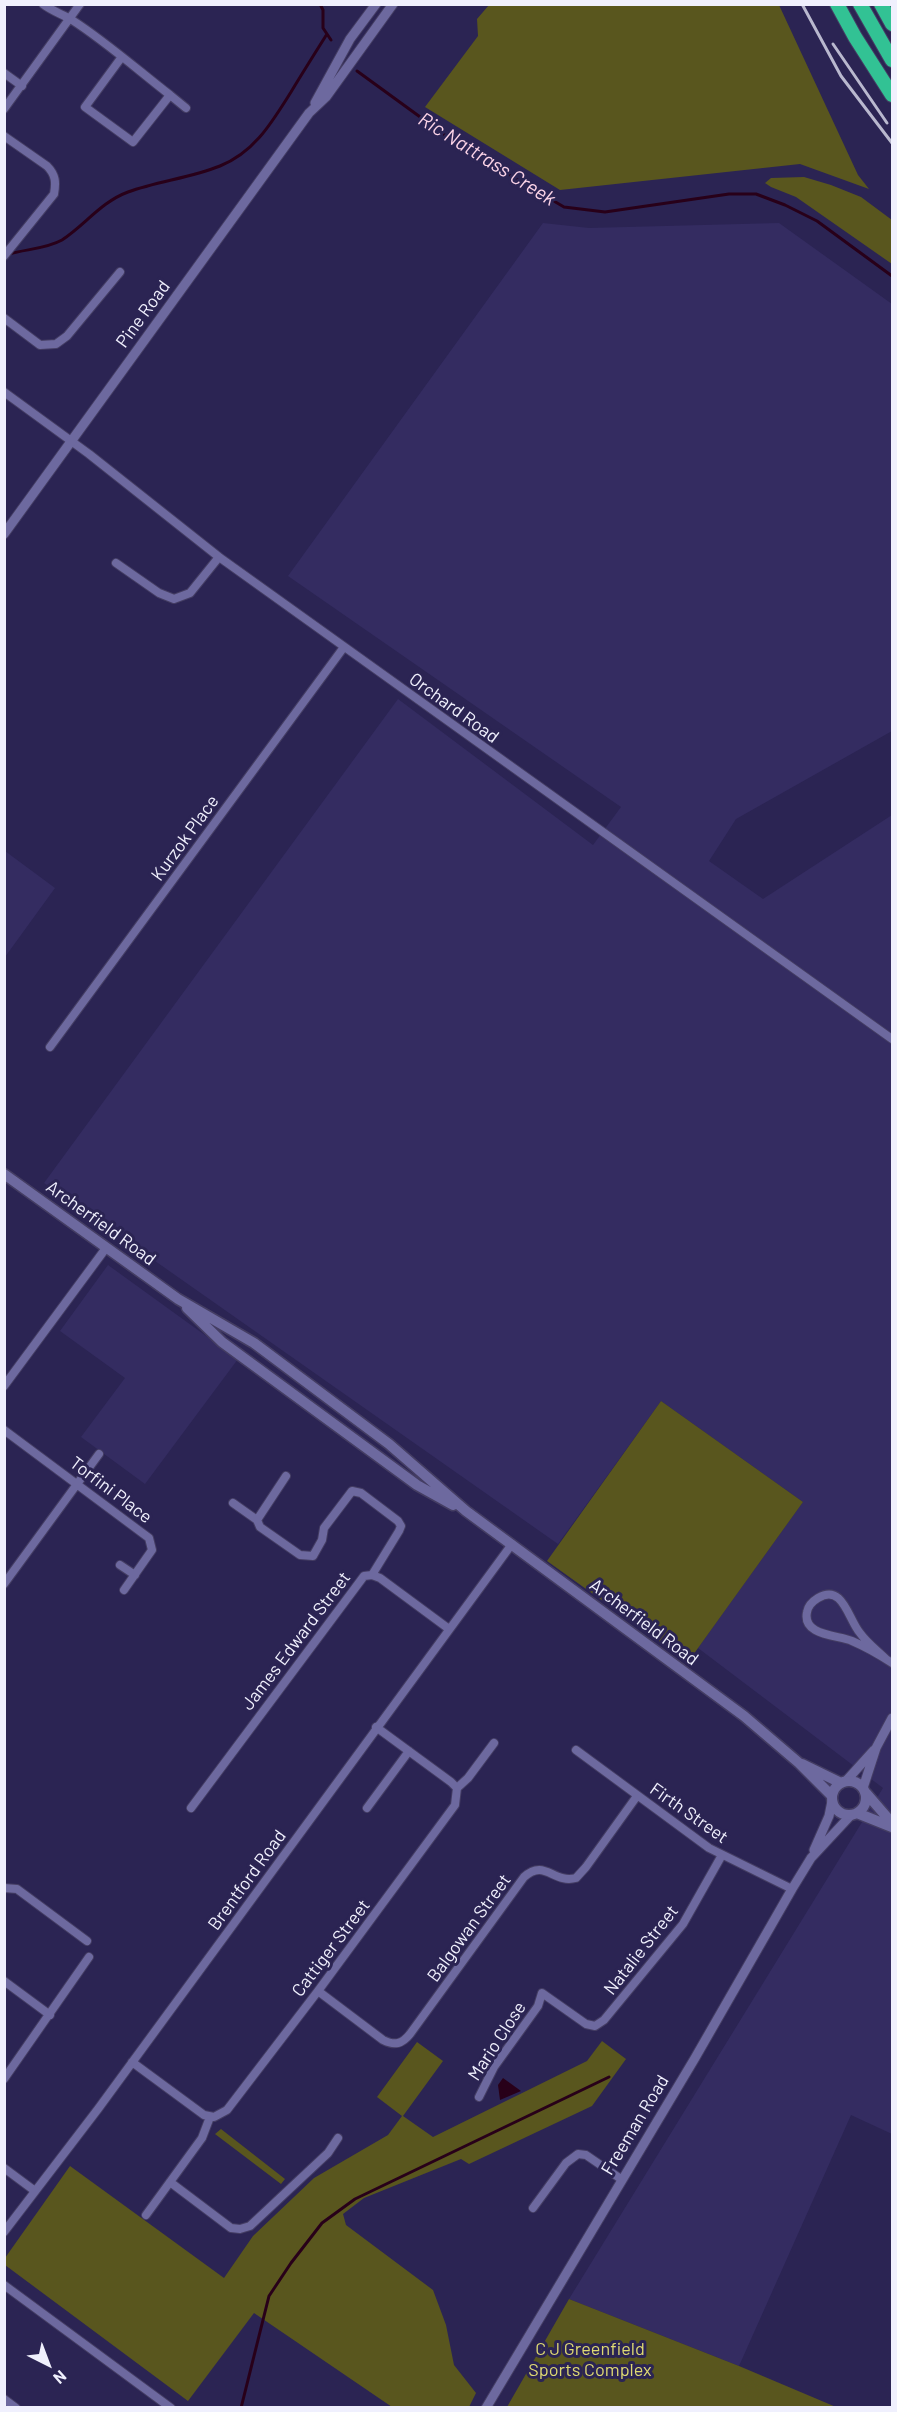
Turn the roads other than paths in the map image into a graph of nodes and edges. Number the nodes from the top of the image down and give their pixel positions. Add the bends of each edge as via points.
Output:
1 (43, 4) edge
2 (80, 4) edge
3 (376, 4) edge
4 (393, 4) edge
5 (837, 4) edge
6 (860, 4) edge
7 (881, 4) edge
8 (70, 20) junction
9 (892, 24) edge
10 (121, 58) junction
11 (892, 60) edge
12 (4, 73) edge
13 (22, 86) junction
14 (892, 94) edge
15 (170, 95) junction
16 (186, 108) dead end
17 (4, 110) edge
18 (309, 113) junction
19 (4, 136) edge
20 (4, 256) edge
21 (120, 272) dead end
22 (4, 318) edge
23 (4, 392) edge
24 (72, 441) junction
25 (4, 534) edge
26 (219, 557) junction
27 (116, 563) dead end
28 (344, 647) junction
29 (892, 1039) edge
30 (50, 1047) dead end
31 (4, 1174) edge
32 (106, 1248) junction
33 (178, 1299) junction
34 (4, 1386) edge
35 (4, 1430) edge
36 (99, 1454) dead end
37 (286, 1476) dead end
38 (77, 1484) junction
39 (233, 1503) dead end
40 (466, 1511) junction
41 (257, 1520) junction
42 (512, 1544) junction
43 (120, 1565) dead end
44 (135, 1575) junction
45 (372, 1575) junction
46 (4, 1584) edge
47 (124, 1590) dead end
48 (449, 1629) junction
49 (889, 1661) edge
50 (892, 1718) edge
51 (376, 1727) junction
52 (494, 1743) dead end
53 (876, 1748) junction
54 (576, 1750) dead end
55 (409, 1751) junction
56 (799, 1763) junction
57 (843, 1782) junction
58 (457, 1788) junction
59 (865, 1790) junction
60 (638, 1796) junction
61 (832, 1799) junction
62 (191, 1808) dead end
63 (367, 1808) dead end
64 (854, 1814) junction
65 (892, 1825) edge
66 (722, 1855) junction
67 (811, 1858) junction
68 (4, 1888) edge
69 (792, 1889) junction
70 (87, 1941) dead end
71 (89, 1957) dead end
72 (4, 1982) edge
73 (318, 1991) junction
74 (50, 2015) junction
75 (595, 2026) joint
76 (132, 2062) junction
77 (4, 2079) edge
78 (479, 2097) dead end
79 (210, 2117) junction
80 (338, 2138) dead end
81 (4, 2168) edge
82 (621, 2179) junction
83 (170, 2182) junction
84 (35, 2191) junction
85 (532, 2208) dead end
86 (146, 2215) dead end
87 (4, 2232) edge
88 (4, 2285) edge
89 (4, 2399) edge
90 (16, 2408) edge
91 (171, 2408) edge
92 (486, 2408) edge

1 - 8 street
2 - 8 street
3 - 18 street, Pine Road via 350,39
4 - 18 street, Pine Road via 326,97
5 - 14 highway
6 - 11 highway
7 - 9 highway
8 - 10 street
8 - 13 street
10 - 15 street
10 - 15 street via 86,107 134,142
12 - 13 street
13 - 17 street
15 - 16 street
18 - 24 street, Pine Road
19 - 20 street via 47,166 56,184 54,194
21 - 22 street via 56,344 40,345
23 - 24 street, Orchard Road
24 - 25 street, Pine Road
24 - 26 street, Orchard Road
26 - 27 street via 190,593 174,599
26 - 28 street, Orchard Road
28 - 29 street, Orchard Road
28 - 30 street, Kurzok Place
31 - 32 main road, Archerfield Road
32 - 33 main road, Archerfield Road
32 - 34 street
33 - 40 main road, Archerfield Road via 254,1343 392,1447
33 - 40 main road, Archerfield Road via 241,1356 417,1485
35 - 38 street, Torfini Place
36 - 38 street
37 - 41 street
38 - 44 street, Torfini Place via 151,1542 152,1550
38 - 46 street
39 - 41 street
40 - 42 main road, Archerfield Road
41 - 45 street via 260,1527 300,1555 313,1556 324,1528 347,1496 352,1491 361,1493 401,1526
42 - 48 street, Brentford Road
42 - 56 main road, Archerfield Road via 744,1716
43 - 44 street
44 - 47 street, Torfini Place
45 - 48 street, James Edward Street
45 - 62 street, James Edward Street via 358,1582
48 - 51 street, Brentford Road
49 - 49 street via 851,1640 810,1627 807,1611 812,1602 831,1593 840,1598 859,1632
50 - 53 street
51 - 55 street
51 - 76 street, Brentford Road
52 - 58 street
53 - 57 street
53 - 59 street
54 - 60 street, Firth Street
55 - 58 street
55 - 63 street
56 - 57 main road, Archerfield Road
56 - 61 main road, Archerfield Road
57 - 59 main road via 856,1782
57 - 61 main road via 836,1786
58 - 73 street, Cattiger Street via 455,1804
59 - 64 main road via 865,1804
59 - 65 main road
60 - 66 street, Firth Street
60 - 73 street, Balgowan Street via 576,1878 562,1879 542,1869 524,1877 400,2043 383,2040
61 - 64 main road via 841,1813
61 - 67 street, Freeman Road
64 - 65 main road
64 - 67 street, Freeman Road
66 - 69 street, Firth Street
66 - 75 street, Natalie Street via 674,1937
67 - 69 street, Freeman Road
68 - 70 street via 17,1889
69 - 82 street, Freeman Road
71 - 74 street
72 - 74 street
73 - 79 street, Cattiger Street via 227,2110
74 - 77 street
75 - 78 street, Mario Close via 586,2024 542,1993 538,2006 494,2067
76 - 79 street
76 - 84 street, Brentford Road
79 - 83 street via 202,2138
80 - 83 street via 328,2153 245,2228 231,2228
81 - 84 street
82 - 85 street via 586,2155 578,2154 566,2163
82 - 92 street, Freeman Road
83 - 86 street
84 - 87 street, Brentford Road
88 - 91 street
89 - 90 street

